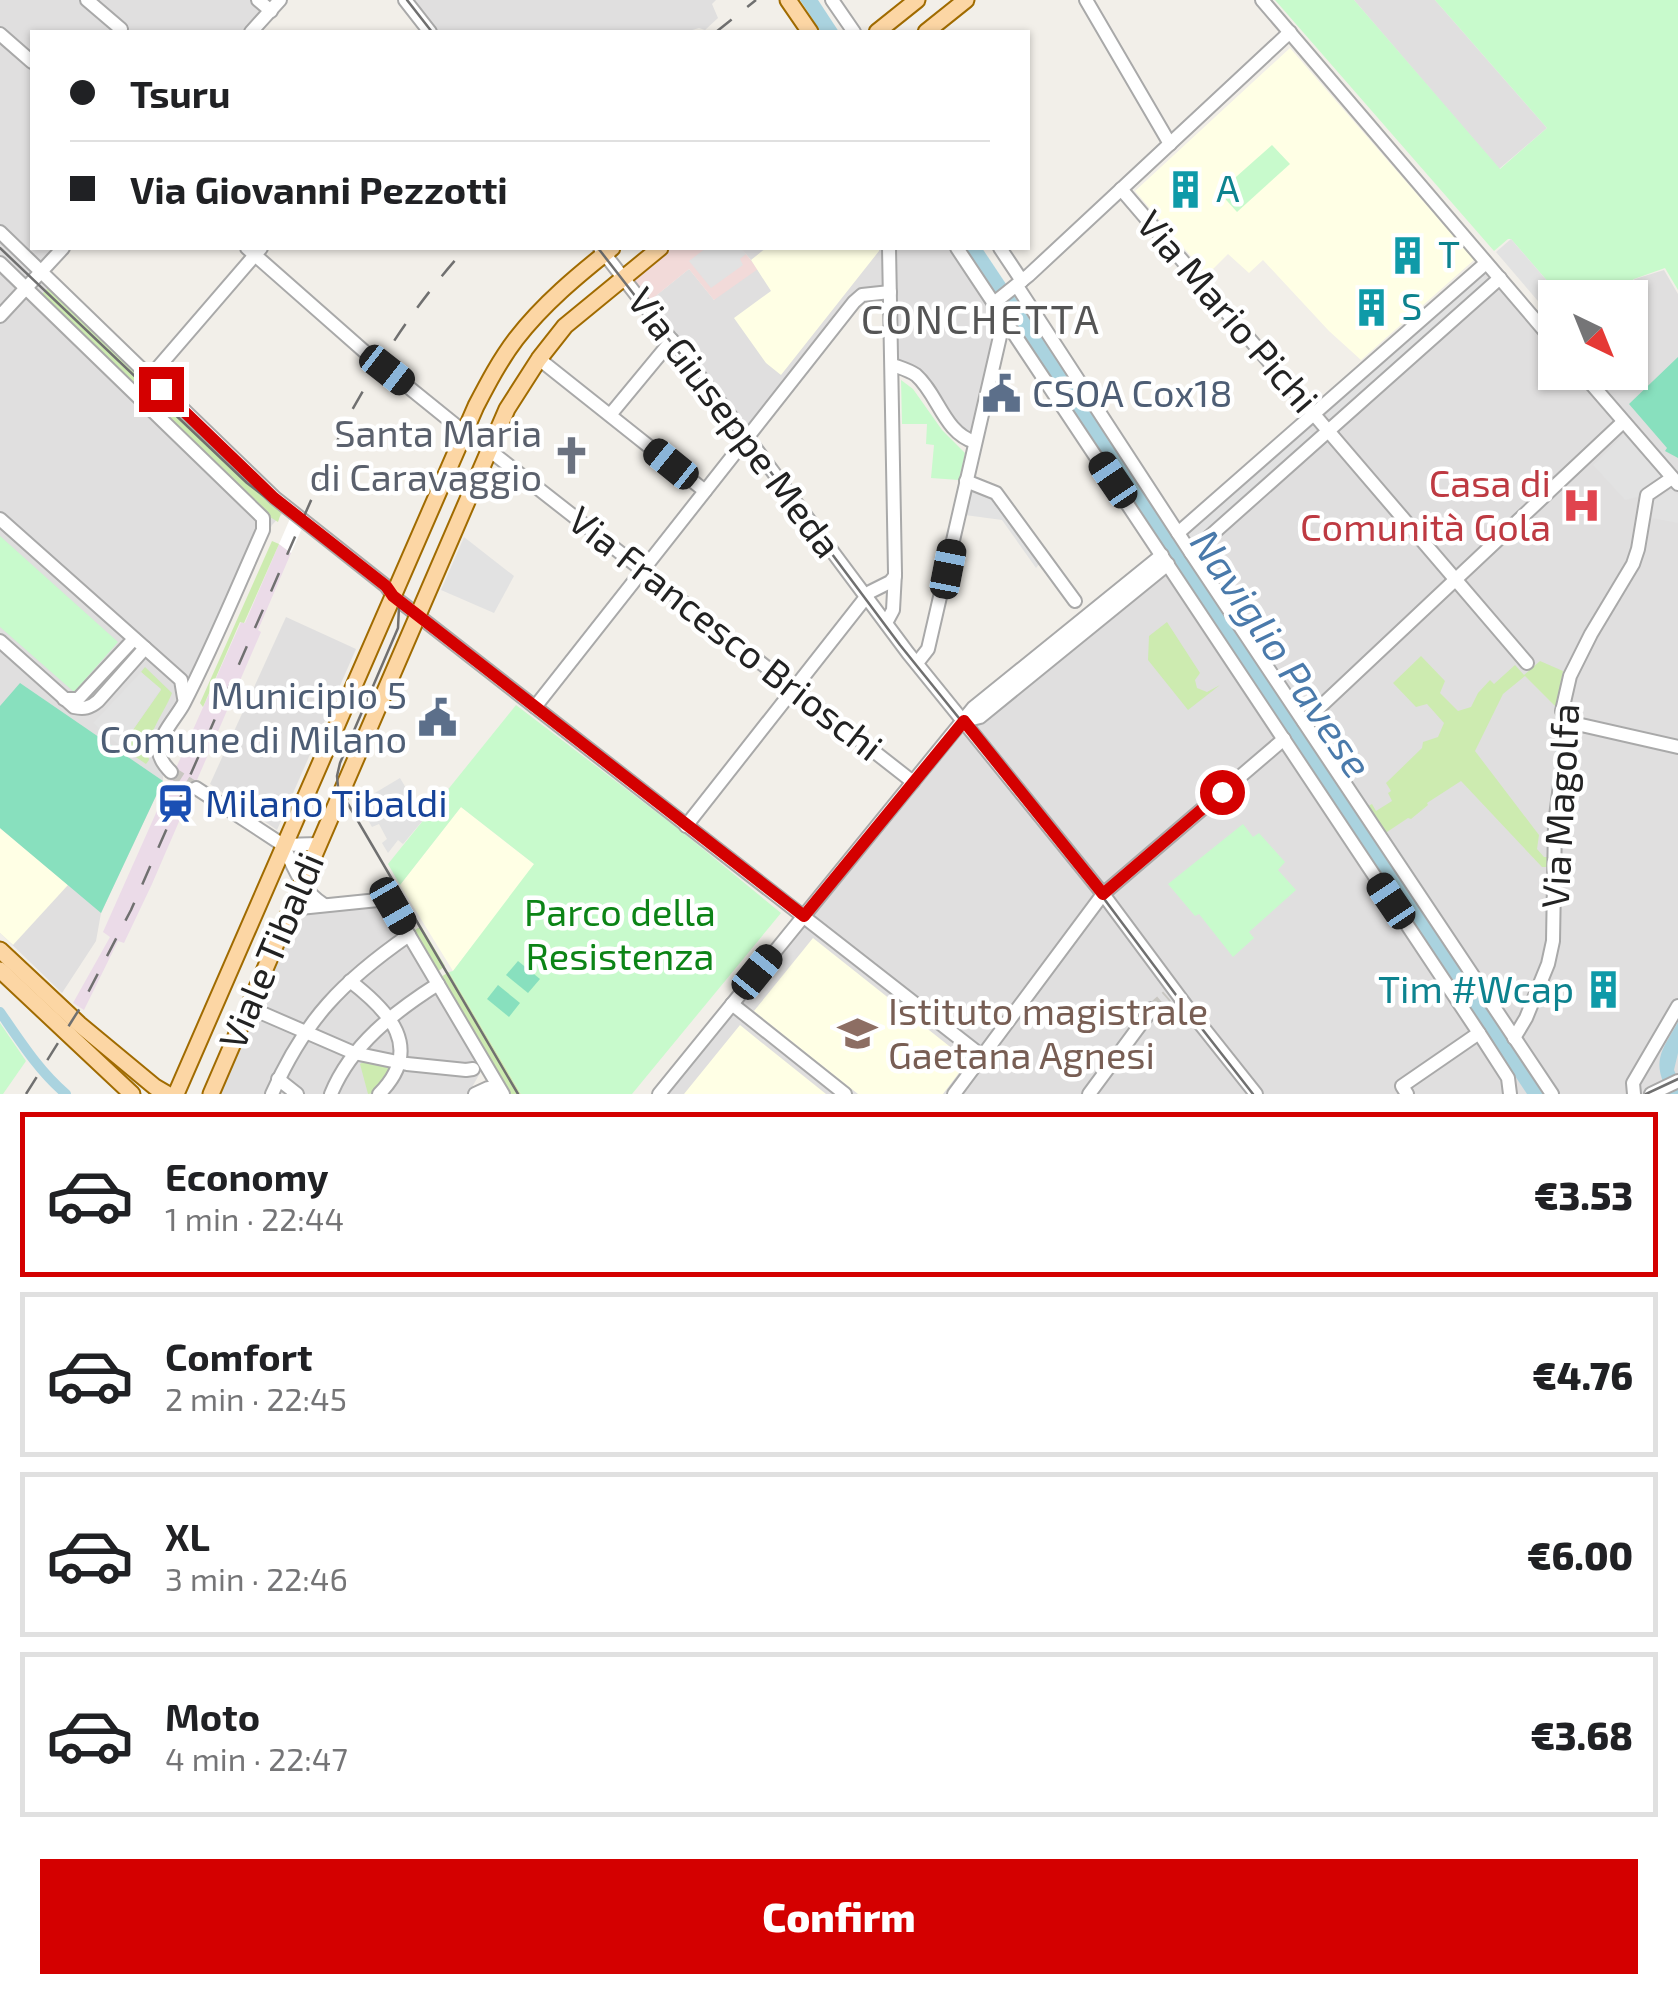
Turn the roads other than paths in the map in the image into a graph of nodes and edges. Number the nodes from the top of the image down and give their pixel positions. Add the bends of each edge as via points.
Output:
1 (86, 0) edge
2 (258, 0) edge
3 (405, 0) edge
4 (788, 0) edge
5 (832, 0) edge
6 (917, 0) edge
7 (966, 0) edge
8 (1086, 0) edge
9 (1262, 0) edge
10 (275, 5) edge
11 (120, 30) dead end
12 (253, 30) edge
13 (428, 30) edge
14 (809, 30) edge
15 (853, 30) edge
16 (880, 30) edge
17 (928, 30) edge
18 (1290, 32) junction
19 (0, 34) edge
20 (30, 60) edge
21 (1170, 144) junction
22 (1121, 189) junction
23 (0, 232) edge
24 (62, 250) edge
25 (255, 250) edge
26 (606, 250) edge
27 (658, 250) edge
28 (889, 250) edge
29 (959, 250) edge
30 (1001, 250) edge
31 (1486, 262) junction
32 (0, 263) edge
33 (42, 272) junction
34 (623, 278) junction
35 (1500, 278) junction
36 (1017, 285) junction
37 (27, 288) junction
38 (890, 292) junction
39 (997, 301) junction
40 (0, 316) edge
41 (1004, 318) junction
42 (1538, 323) edge
43 (672, 340) junction
44 (539, 360) junction
45 (892, 366) junction
46 (147, 375) junction
47 (1596, 390) edge
48 (1314, 413) junction
49 (610, 416) junction
50 (1624, 422) junction
51 (1329, 431) junction
52 (464, 432) junction
53 (747, 438) junction
54 (975, 442) junction
55 (489, 450) junction
56 (966, 481) junction
57 (1675, 481) edge
58 (706, 491) junction
59 (0, 519) edge
60 (1178, 533) junction
61 (1191, 553) junction
62 (1165, 559) junction
63 (643, 571) junction
64 (895, 576) junction
65 (1455, 579) junction
66 (393, 596) junction
67 (867, 598) junction
68 (1075, 601) dead end
69 (418, 615) junction
70 (886, 623) junction
71 (0, 641) edge
72 (140, 643) junction
73 (916, 663) junction
74 (1527, 664) dead end
75 (199, 670) junction
76 (181, 680) junction
77 (793, 688) junction
78 (183, 706) junction
79 (534, 708) junction
80 (964, 721) junction
81 (1304, 722) junction
82 (1568, 722) junction
83 (1284, 738) junction
84 (1678, 747) edge
85 (171, 772) dead end
86 (913, 782) junction
87 (196, 788) tunnel mouth
88 (686, 826) junction
89 (318, 844) junction
90 (284, 845) junction
91 (302, 883) junction
92 (1103, 894) junction
93 (324, 904) junction
94 (290, 909) junction
95 (804, 916) junction
96 (409, 935) junction
97 (0, 950) edge
98 (0, 970) edge
99 (350, 981) junction
100 (438, 984) junction
101 (732, 1004) junction
102 (1678, 1006) edge
103 (248, 1007) junction
104 (1152, 1009) tunnel mouth
105 (390, 1018) junction
106 (304, 1032) junction
107 (1479, 1033) junction
108 (1514, 1038) junction
109 (478, 1052) junction
110 (354, 1053) junction
111 (982, 1056) junction
112 (399, 1062) junction
113 (473, 1069) junction
114 (144, 1078) junction
115 (278, 1079) junction
116 (1678, 1081) edge
117 (1510, 1089) edge
118 (129, 1090) edge
119 (502, 1092) edge
120 (167, 1094) edge
121 (176, 1094) edge
122 (211, 1094) edge
123 (272, 1094) edge
124 (298, 1094) edge
125 (331, 1094) edge
126 (379, 1094) edge
127 (474, 1094) edge
128 (659, 1094) edge
129 (845, 1094) edge
130 (954, 1094) edge
131 (1088, 1094) edge
132 (1256, 1094) edge
133 (1407, 1094) edge
134 (1552, 1094) edge
135 (1634, 1094) edge
136 (1651, 1094) edge

1 - 11 street
2 - 10 street
3 - 13 street
4 - 14 main road
5 - 15 street
6 - 16 main road
7 - 17 main road
8 - 21 street
9 - 18 street
10 - 12 street
18 - 21 street
18 - 31 street
19 - 20 street
21 - 22 street
22 - 36 street
22 - 48 street, Via Mario Pichi
23 - 33 street
24 - 33 street
25 - 46 street
25 - 52 street
26 - 34 street, Via Giuseppe Meda
26 - 52 main road, Viale Tibaldi via 515,340
27 - 34 main road, Viale Tibaldi
28 - 38 street
29 - 39 street
30 - 36 street
31 - 35 street
31 - 48 street
32 - 37 street
33 - 37 street
33 - 46 street
34 - 43 street, Via Giuseppe Meda
34 - 44 main road, Viale Tibaldi via 566,326
35 - 42 street
35 - 51 street
36 - 39 street
36 - 60 street
37 - 40 street
37 - 75 street via 263,518
38 - 45 street
38 - 53 street via 854,302
39 - 41 street
41 - 54 street
41 - 62 street
43 - 49 street
43 - 53 street, Via Giuseppe Meda
44 - 49 street
44 - 55 main road, Viale Tibaldi
45 - 54 street via 915,374 954,428
45 - 64 street
46 - 66 street via 274,498
47 - 50 street
48 - 51 street, Via Mario Pichi
48 - 60 street
49 - 58 street
50 - 57 street
50 - 65 street
51 - 61 street
51 - 65 street, Via Mario Pichi
52 - 66 main road, Viale Tibaldi
53 - 58 street
53 - 67 street, Via Giuseppe Meda
54 - 56 street
55 - 63 street, Via Francesco Brioschi
55 - 69 main road, Viale Tibaldi
56 - 68 street via 996,493
56 - 73 street via 928,649
57 - 82 street, Via Magolfa via 1644,501 1633,564 1570,676 1562,711
58 - 63 street
59 - 72 street
60 - 61 street
61 - 81 street
62 - 80 street via 980,717
62 - 83 street
63 - 77 street, Via Francesco Brioschi
63 - 79 street
64 - 67 street
64 - 70 street
65 - 74 street, Via Mario Pichi
65 - 81 street
66 - 69 street
66 - 90 main road, Viale Tibaldi
67 - 70 street, Via Giuseppe Meda
67 - 77 street
69 - 79 street
69 - 89 main road, Viale Tibaldi
70 - 73 street, Via Giuseppe Meda
71 - 72 street via 82,709 91,707
72 - 76 street
73 - 80 street, Via Giuseppe Meda
75 - 76 street
75 - 78 street
76 - 78 street
77 - 86 street, Via Francesco Brioschi
77 - 88 street
78 - 85 street via 159,751
79 - 88 street
80 - 86 street
80 - 92 street, Via Giuseppe Meda
81 - 108 street
82 - 84 street
82 - 108 street, Via Magolfa via 1555,824 1553,941
83 - 92 street
83 - 107 street
86 - 95 street
87 - 90 street
88 - 95 street
89 - 90 street
89 - 91 main road, Viale Tibaldi
90 - 91 street
90 - 121 main road, Viale Tibaldi
91 - 93 street
91 - 94 main road, Viale Tibaldi
92 - 111 street
92 - 132 street, Via Giuseppe Meda via 1171,994
93 - 94 street
93 - 96 street via 386,900
94 - 103 main road, Viale Tibaldi
95 - 101 street
95 - 111 street
96 - 99 street
96 - 100 street
97 - 114 main road
98 - 118 main road
99 - 105 street
99 - 106 street
100 - 105 street
100 - 109 street
101 - 128 street
101 - 129 street
102 - 135 street via 1633,1083
103 - 106 street
103 - 122 main road, Viale Tibaldi
104 - 131 street
105 - 110 street
105 - 112 street
106 - 110 street
106 - 115 street
107 - 117 street
107 - 133 street via 1402,1086
108 - 134 street
109 - 113 street
109 - 119 street
110 - 112 street
110 - 125 street
111 - 130 street
112 - 113 street
112 - 126 street
113 - 127 street
114 - 118 main road via 128,1077
114 - 120 main road
115 - 123 street
115 - 124 street
116 - 136 street
119 - 127 street

